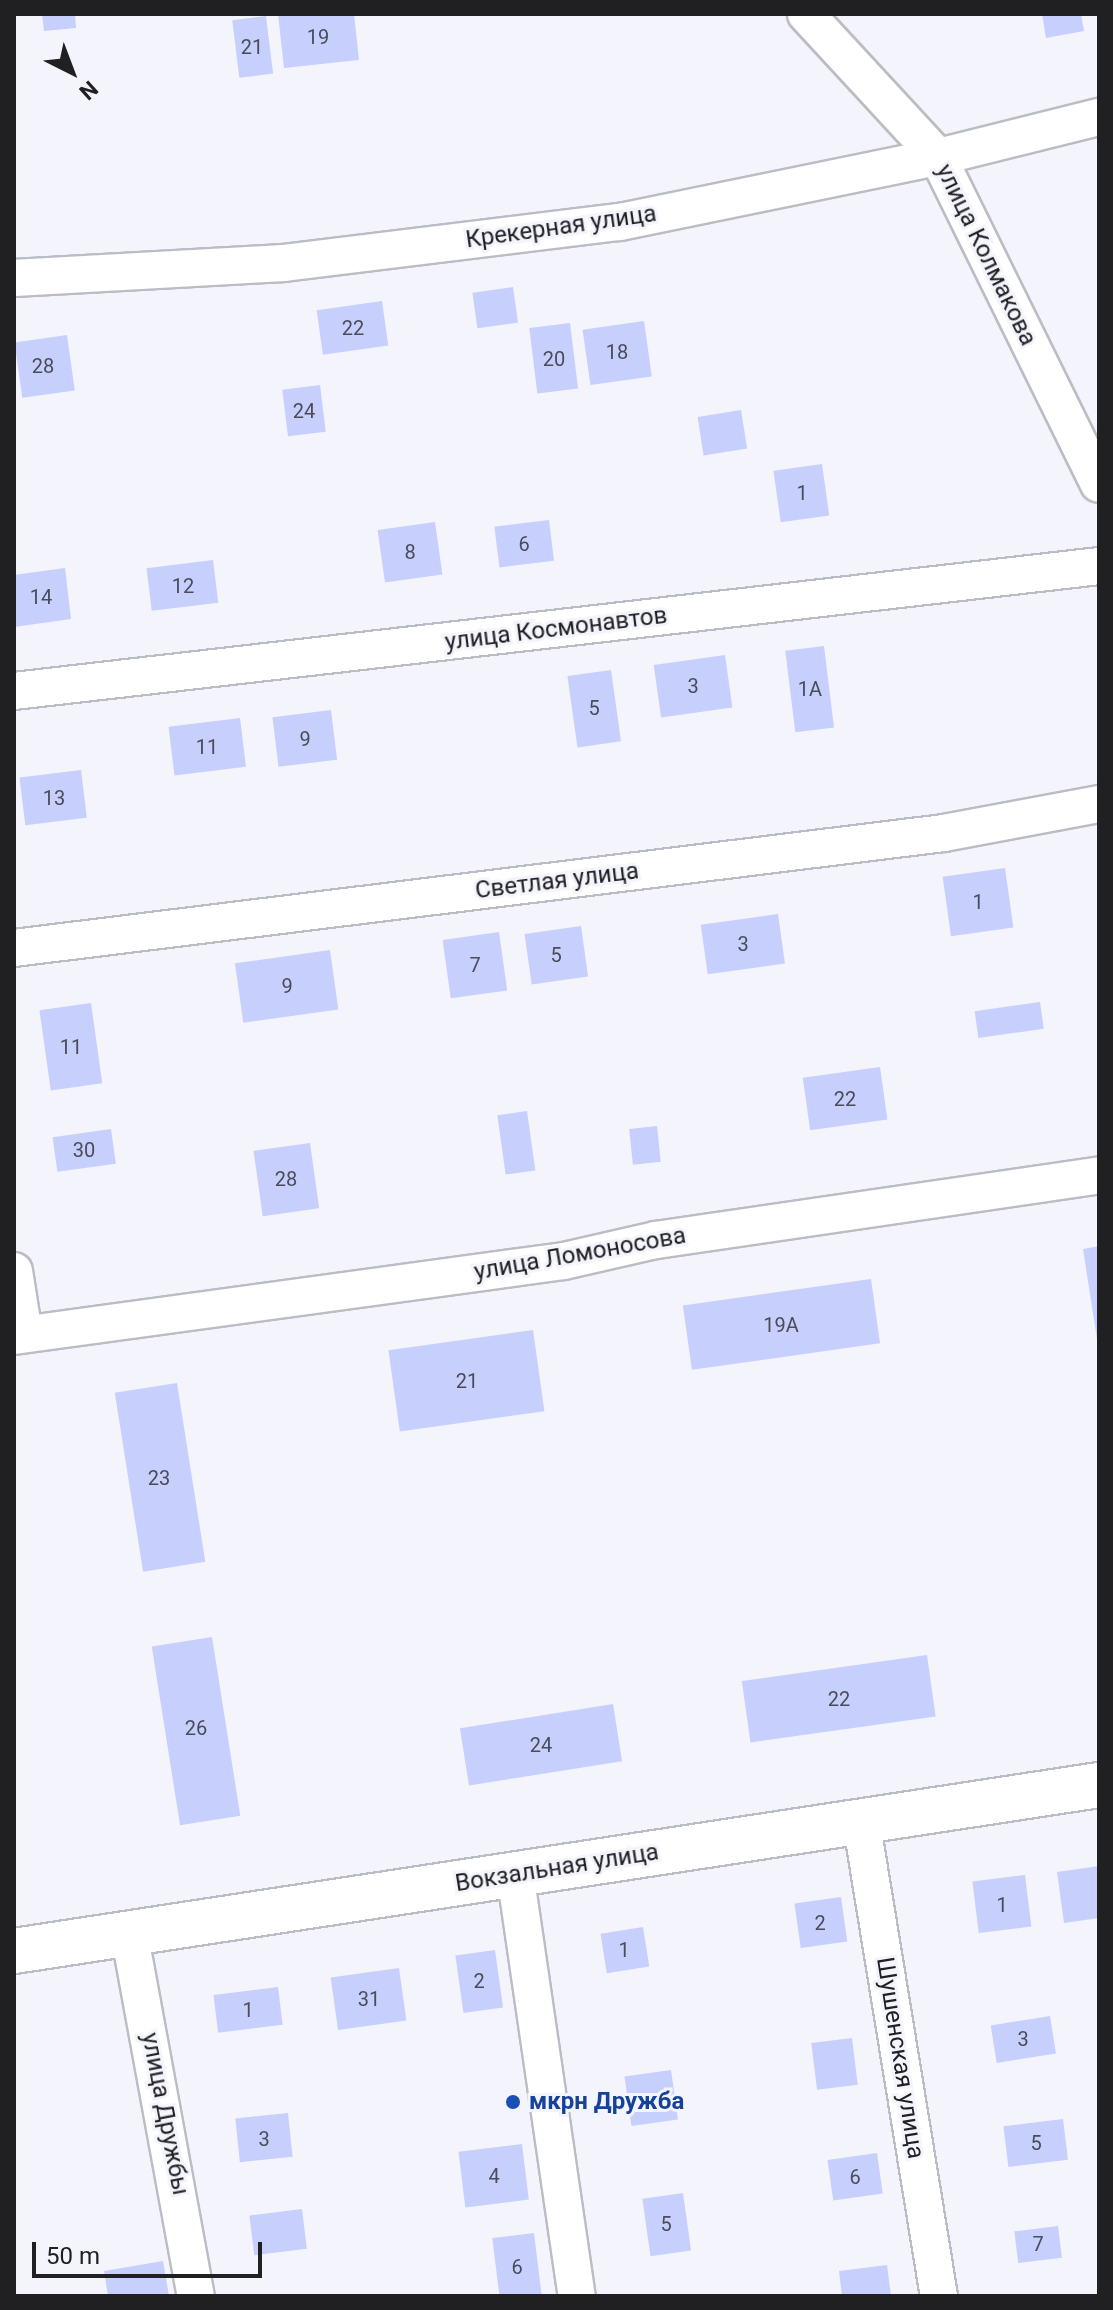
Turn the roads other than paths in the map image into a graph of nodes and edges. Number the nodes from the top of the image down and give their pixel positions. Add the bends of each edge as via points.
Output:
1 (806, 14) edge
2 (1099, 117) edge
3 (938, 157) junction
4 (14, 278) edge
5 (1099, 484) edge
6 (1099, 566) edge
7 (14, 691) edge
8 (1099, 804) edge
9 (14, 948) edge
10 (1099, 1175) edge
11 (14, 1271) edge
12 (19, 1335) edge
13 (1099, 1785) edge
14 (861, 1820) junction
15 (515, 1873) junction
16 (129, 1932) junction
17 (14, 1951) edge
18 (196, 2296) edge
19 (577, 2296) edge
20 (939, 2296) edge

1 - 3 street, улица Колмакова
2 - 3 street, Крекерная улица
3 - 4 street, Крекерная улица via 605,224 284,263
3 - 5 street, улица Колмакова
6 - 7 street, улица Космонавтов
8 - 9 street, Светлая улица via 944,833
10 - 12 street, улица Ломоносова via 656,1240 564,1261
11 - 12 street
13 - 14 street, Вокзальная улица
14 - 15 street, Вокзальная улица
14 - 20 street, Шушенская улица
15 - 16 street, Вокзальная улица via 281,1914
15 - 19 street
16 - 17 street, Вокзальная улица
16 - 18 street, улица Дружбы

